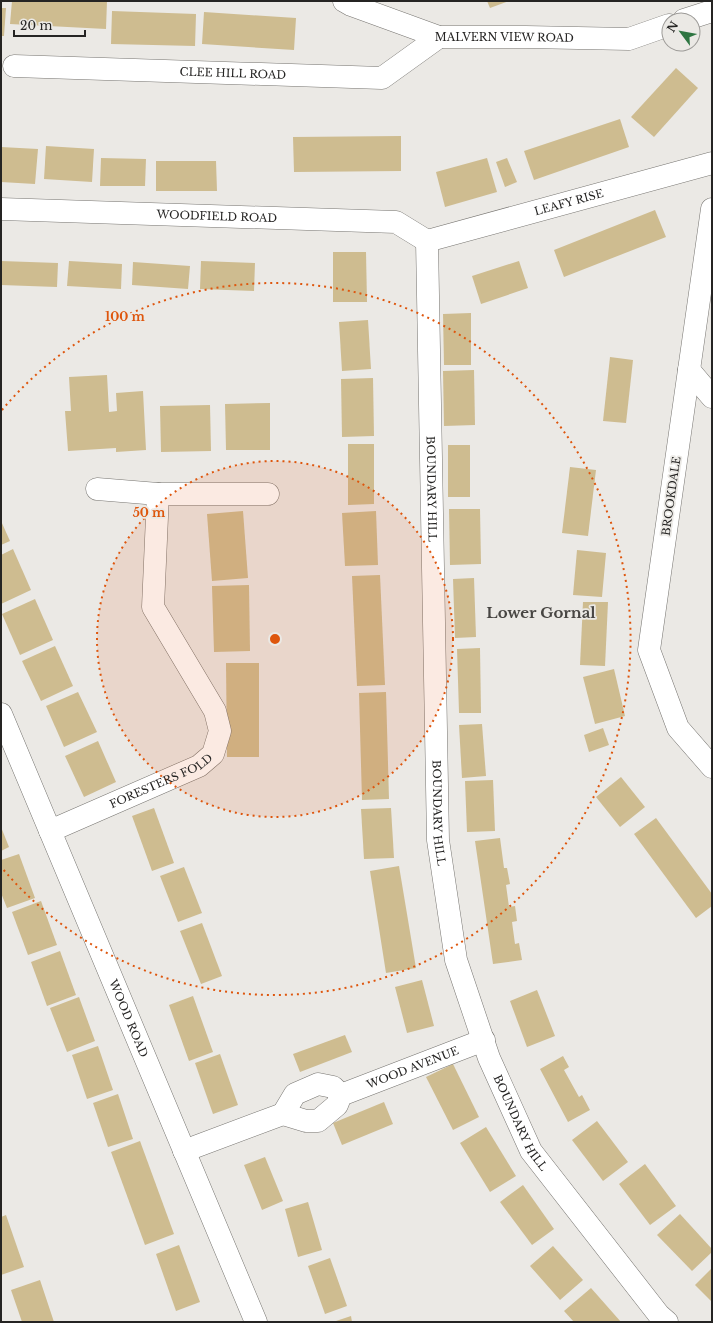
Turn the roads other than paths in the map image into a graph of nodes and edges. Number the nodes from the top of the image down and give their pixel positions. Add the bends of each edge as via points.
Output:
1 (344, 1) edge
2 (712, 10) edge
3 (701, 14) edge
4 (661, 28) edge
5 (439, 37) junction
6 (14, 66) dead end
7 (712, 163) edge
8 (1, 208) edge
9 (712, 209) edge
10 (426, 241) junction
11 (689, 370) junction
12 (712, 397) edge
13 (97, 488) dead end
14 (158, 494) junction
15 (268, 494) dead end
16 (1, 714) edge
17 (712, 767) edge
18 (50, 831) junction
19 (484, 1040) junction
20 (341, 1095) junction
21 (283, 1114) junction
22 (184, 1151) junction
23 (256, 1322) edge
24 (667, 1322) edge

1 - 5 street, MALVERN VIEW ROAD
2 - 3 street
4 - 5 street, MALVERN VIEW ROAD via 629,39
5 - 6 street, CLEE HILL ROAD via 382,78
7 - 10 street, LEAFY RISE
8 - 10 street, WOODFIELD ROAD via 396,222
9 - 11 street, BROOKDALE
10 - 19 street, BOUNDARY HILL via 438,840 456,960
11 - 12 street
11 - 17 street, BROOKDALE via 649,650 678,728
13 - 14 street
14 - 15 street
14 - 18 street, FORESTERS FOLD via 153,607 215,711 220,731 214,754 199,766
16 - 18 street, WOOD ROAD
18 - 22 street, WOOD ROAD
19 - 20 street, WOOD AVENUE
19 - 24 street, BOUNDARY HILL via 489,1058 531,1151
20 - 21 street via 336,1105 318,1120 306,1121
20 - 21 street via 333,1087 318,1084 295,1094
21 - 22 street
22 - 23 street, WOOD ROAD

